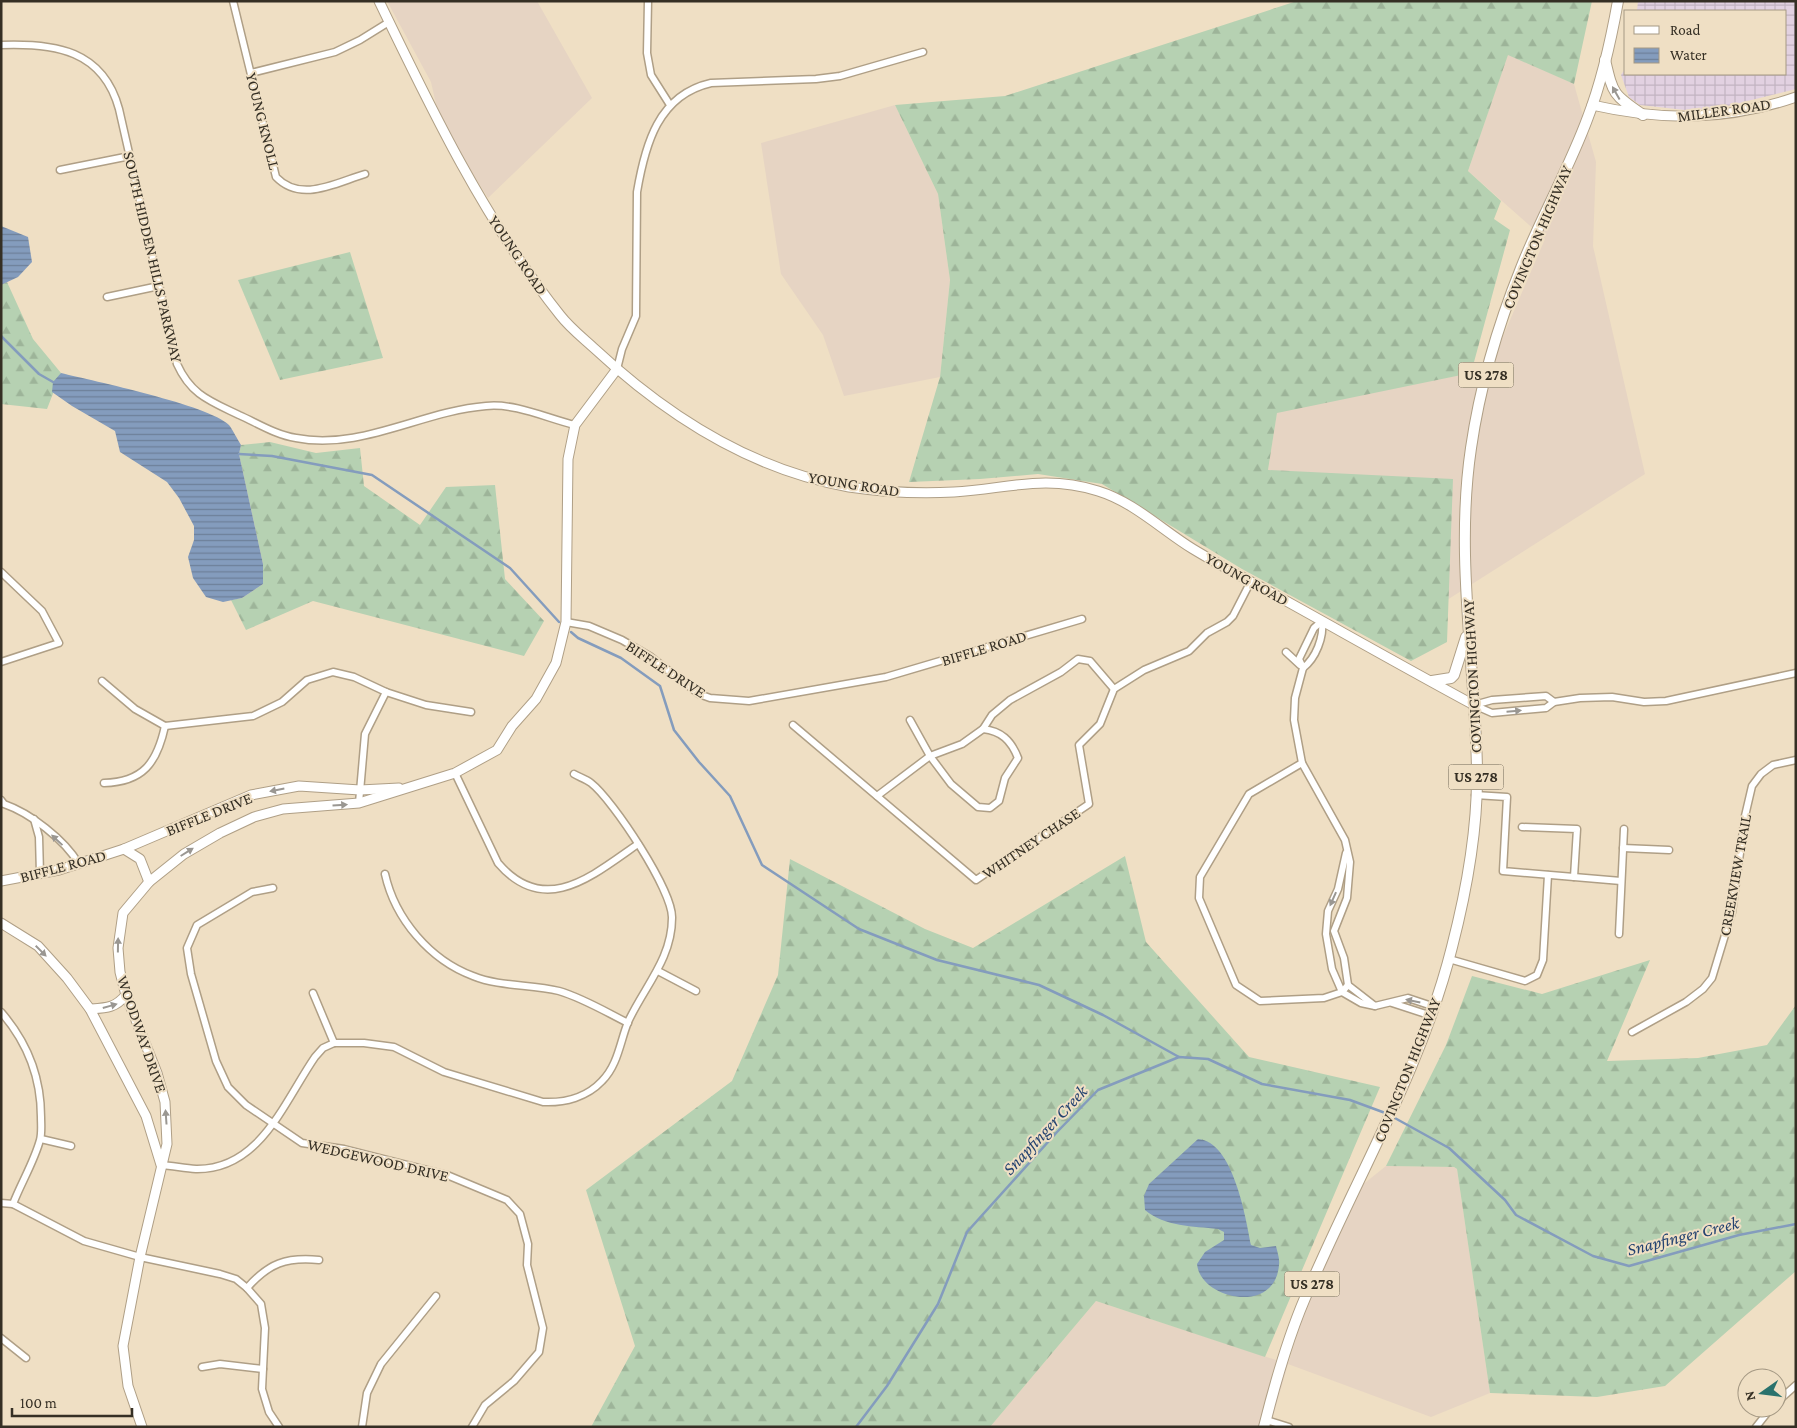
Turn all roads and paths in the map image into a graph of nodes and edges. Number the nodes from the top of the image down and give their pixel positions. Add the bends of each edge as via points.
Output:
1 (233, 1) edge
2 (379, 1) edge
3 (648, 1) edge
4 (1618, 1) edge
5 (389, 22) junction
6 (1, 45) edge
7 (923, 52) dead end
8 (1605, 58) junction
9 (251, 73) junction
10 (1796, 96) edge
11 (670, 105) junction
12 (1592, 105) junction
13 (1643, 115) junction
14 (130, 156) junction
15 (60, 170) dead end
16 (365, 174) dead end
17 (159, 286) junction
18 (107, 297) dead end
19 (617, 369) junction
20 (575, 424) junction
21 (1, 572) edge
22 (1251, 581) junction
23 (1082, 619) dead end
24 (1322, 621) junction
25 (566, 622) junction
26 (1469, 636) junction
27 (1306, 643) junction
28 (1317, 648) junction
29 (1286, 652) dead end
30 (1, 662) edge
31 (1303, 668) junction
32 (1796, 673) edge
33 (886, 677) joint
34 (102, 681) dead end
35 (1432, 681) junction
36 (1114, 689) junction
37 (386, 692) junction
38 (1554, 702) junction
39 (1474, 705) junction
40 (471, 712) dead end
41 (910, 720) dead end
42 (793, 725) dead end
43 (165, 726) junction
44 (983, 729) junction
45 (930, 756) junction
46 (1796, 760) edge
47 (1302, 763) junction
48 (455, 774) junction
49 (574, 774) dead end
50 (104, 783) dead end
51 (417, 787) junction
52 (360, 790) junction
53 (1476, 795) junction
54 (877, 796) junction
55 (2, 803) edge
56 (359, 803) junction
57 (33, 818) junction
58 (1522, 827) dead end
59 (1624, 829) dead end
60 (638, 844) junction
61 (1623, 848) junction
62 (124, 849) junction
63 (1669, 850) dead end
64 (1346, 852) junction
65 (78, 864) junction
66 (40, 874) junction
67 (385, 874) dead end
68 (1548, 874) junction
69 (1574, 877) junction
70 (14, 879) junction
71 (1, 881) edge
72 (1621, 881) junction
73 (149, 882) junction
74 (1, 886) edge
75 (273, 888) dead end
76 (2, 923) edge
77 (1619, 934) dead end
78 (1449, 960) junction
79 (658, 972) junction
80 (1348, 985) junction
81 (696, 991) dead end
82 (1342, 992) junction
83 (312, 993) dead end
84 (126, 995) junction
85 (1375, 1006) junction
86 (90, 1009) junction
87 (1433, 1011) junction
88 (1, 1012) edge
89 (628, 1022) junction
90 (1632, 1032) dead end
91 (334, 1043) junction
92 (272, 1123) junction
93 (41, 1139) junction
94 (71, 1146) dead end
95 (161, 1165) junction
96 (1, 1203) edge
97 (13, 1204) junction
98 (140, 1257) junction
99 (320, 1260) dead end
100 (247, 1288) junction
101 (436, 1296) dead end
102 (1, 1338) edge
103 (26, 1358) dead end
104 (202, 1367) dead end
105 (263, 1369) junction
106 (1265, 1423) edge
107 (142, 1427) edge
108 (279, 1427) edge
109 (362, 1427) edge
110 (472, 1427) edge
111 (1289, 1427) edge

1 - 9 street, YOUNG KNOLL
2 - 5 street, YOUNG ROAD
3 - 11 street via 647,53 651,75
4 - 8 main road, COVINGTON HIGHWAY / US 278
5 - 9 street via 335,52
5 - 19 street, YOUNG ROAD via 477,192 515,252 562,318
6 - 14 street, SOUTH HIDDEN HILLS PARKWAY via 57,48 89,62 106,76 116,98
7 - 11 street via 816,80 711,83 695,87
8 - 12 main road, COVINGTON HIGHWAY / US 278
13 -> 8 main road via 1618,99
9 - 16 street, YOUNG KNOLL via 272,164 276,177 285,186 304,191
10 - 13 street, MILLER ROAD via 1741,110 1678,118
11 - 19 street via 651,136 640,172 636,316
12 - 13 street, MILLER ROAD
12 - 26 main road, COVINGTON HIGHWAY / US 278 via 1521,269 1482,388 1470,451 1465,518
14 - 15 street
14 - 17 street, SOUTH HIDDEN HILLS PARKWAY
17 - 18 street
17 - 20 street, SOUTH HIDDEN HILLS PARKWAY via 176,364 196,393 286,436 319,441 354,437 488,406 507,407
19 - 20 street, BIFFLE DRIVE
19 - 22 street, YOUNG ROAD via 693,426 779,468 849,487 908,493 956,492 1032,482 1080,486 1103,492 1127,504 1192,548
20 - 25 street, BIFFLE DRIVE via 568,459
21 - 30 street via 42,611 58,643
22 - 24 street, YOUNG ROAD
22 - 36 street via 1227,622 1207,633 1189,651 1144,670
23 - 33 street, BIFFLE ROAD
24 - 27 street
24 - 28 street via 1323,633
24 - 35 street, YOUNG ROAD
25 - 33 street, BIFFLE DRIVE via 589,626 622,640 651,657 699,694 710,698 748,701
25 - 48 street, BIFFLE DRIVE via 556,663 536,699 512,726 497,750
26 - 35 main road via 1465,637 1454,675
26 - 39 main road, COVINGTON HIGHWAY / US 278
27 - 28 street
27 - 31 street via 1299,659
28 - 31 street via 1310,663
29 - 31 street
31 - 47 street via 1295,698 1294,720
32 - 38 street via 1666,701 1644,702 1612,697
34 - 43 street via 135,709
35 - 39 street, YOUNG ROAD
36 - 44 street via 1090,661 1078,659 1010,700 992,715
36 - 54 street, WHITNEY CHASE via 1100,724 1079,745 1089,804 976,880
37 - 40 street via 426,705
37 - 43 street via 354,677 333,672 307,680 282,702 253,716
37 - 52 street via 365,734
38 - 39 street via 1546,696 1492,700
39 -> 38 street via 1492,713 1546,708
39 - 53 main road, COVINGTON HIGHWAY / US 278
41 - 45 street
42 - 54 street, WHITNEY CHASE
43 - 50 street via 161,744 149,766 132,779
44 - 45 street via 962,744
44 - 45 street via 996,730 1006,738 1014,746 1018,758 1005,778 999,801 990,808 978,807 951,784
45 - 54 street
46 - 90 street, CREEKVIEW TRAIL via 1773,765 1752,786 1732,912 1712,978 1686,1002
47 - 64 street via 1344,840
47 - 82 street via 1249,794 1200,877 1199,898 1236,985 1260,1001 1324,998
48 - 51 street, BIFFLE DRIVE
48 - 60 street via 498,863 524,885 544,890 568,887
49 - 60 street via 591,783 606,799
51 - 52 street, BIFFLE DRIVE
51 - 56 street, BIFFLE DRIVE
52 - 56 street
52 -> 62 street, BIFFLE DRIVE via 299,786 250,795
53 - 68 street via 1506,797 1503,872
53 - 78 main road, COVINGTON HIGHWAY / US 278 via 1468,878
55 - 57 street
73 -> 56 street, BIFFLE DRIVE via 184,854 254,817 283,808
65 -> 57 street via 69,851
57 - 66 street via 39,837
58 - 69 street via 1577,829
59 - 61 street
60 - 79 street via 668,896 673,917 670,942
61 - 63 street
61 - 72 street
62 - 65 street, BIFFLE ROAD
62 - 73 street via 140,859
64 - 80 street via 1351,873 1347,898 1334,931 1344,958
64 -> 82 street via 1338,889 1328,911 1326,934 1332,969
65 - 66 street, BIFFLE ROAD
66 - 70 street, BIFFLE ROAD
67 - 89 street via 389,889 408,923 422,942 443,961 474,977 577,997
68 - 69 street
68 - 78 street via 1543,960 1537,975 1525,981
69 - 72 street
70 - 71 street, BIFFLE ROAD
70 - 74 street
72 - 77 street
84 -> 73 street, WOODWAY DRIVE via 118,948 123,913
75 - 92 street, WEDGEWOOD DRIVE via 252,892 197,924 187,948 191,974 216,1061 228,1087 246,1105
76 -> 86 street, WOODWAY DRIVE via 38,946
78 - 87 main road, COVINGTON HIGHWAY / US 278
79 - 81 street
79 - 89 street
80 - 82 street
80 - 85 street
82 - 85 street via 1361,1003
83 - 91 street
86 -> 84 street via 118,1004
95 -> 84 street, WOODWAY DRIVE via 168,1144 165,1102
85 - 87 street via 1408,998
86 - 95 street, WOODWAY DRIVE via 146,1116
87 - 106 main road, COVINGTON HIGHWAY / US 278 via 1406,1081 1305,1298 1279,1371
88 - 93 street via 20,1036 34,1065 39,1088
89 - 91 street via 616,1060 603,1080 578,1097 555,1102 543,1102 444,1072 394,1047 364,1042
91 - 92 street via 323,1048 314,1058
92 - 95 street via 251,1150 225,1164 197,1169
92 - 110 street, WEDGEWOOD DRIVE via 302,1143 344,1149 447,1175 507,1200 520,1214 528,1244 527,1265 543,1328 539,1352 514,1381 485,1405
93 - 94 street
93 - 97 street
95 - 98 street, WOODWAY DRIVE
96 - 97 street
97 - 98 street via 84,1241
98 - 100 street via 220,1274 236,1279
98 - 107 street, WOODWAY DRIVE via 123,1346 128,1386
99 - 100 street via 274,1264
100 - 105 street via 261,1304 265,1328
101 - 109 street via 381,1364 367,1393
102 - 103 street
104 - 105 street via 220,1364
105 - 108 street via 262,1389 269,1412
106 - 111 street

